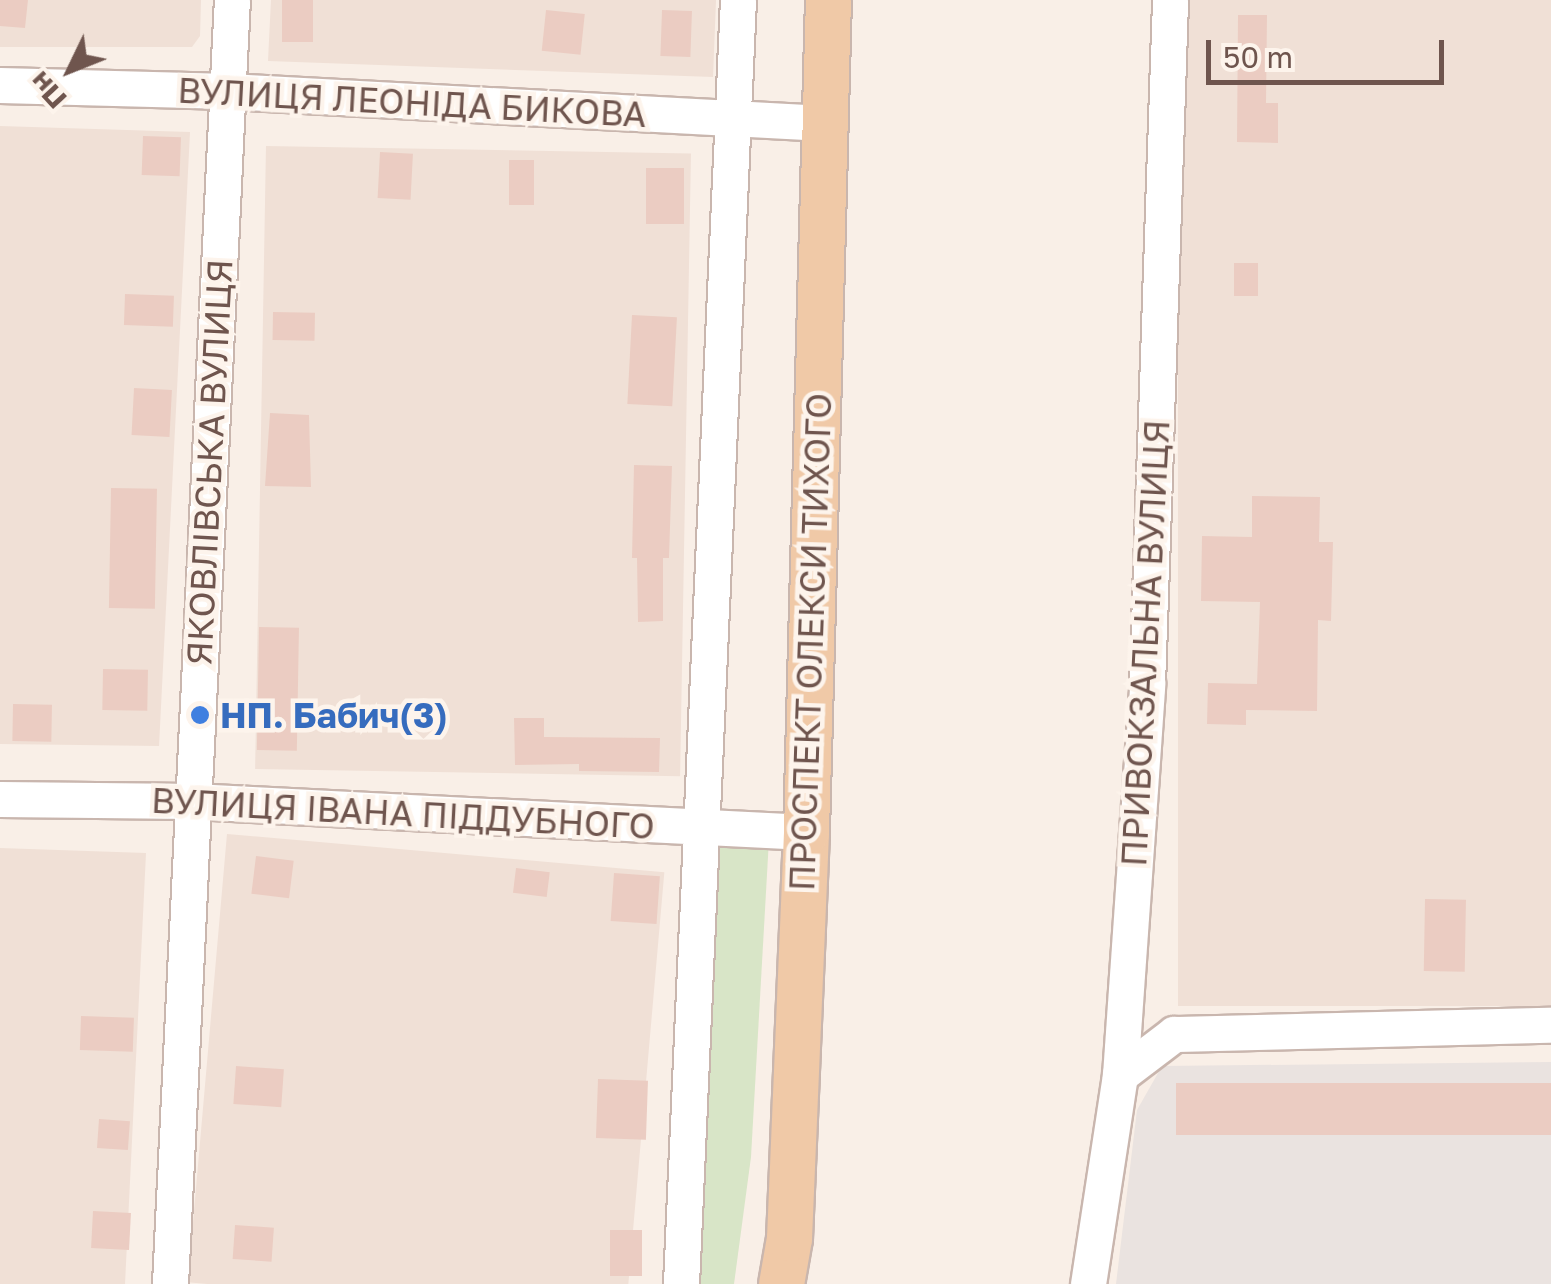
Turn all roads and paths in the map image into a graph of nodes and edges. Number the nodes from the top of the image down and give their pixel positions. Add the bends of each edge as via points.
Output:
1 (232, 0) edge
2 (738, 0) edge
3 (828, 0) edge
4 (1170, 0) edge
5 (0, 85) edge
6 (228, 91) junction
7 (733, 118) junction
8 (824, 123) junction
9 (0, 799) edge
10 (192, 801) junction
11 (702, 827) junction
12 (806, 832) junction
13 (1551, 1025) edge
14 (1120, 1075) junction
15 (170, 1284) edge
16 (681, 1284) edge
17 (781, 1284) edge
18 (1088, 1284) edge

1 - 6 street, ЯКОВЛІВСЬКА ВУЛИЦЯ
2 - 7 street
3 - 8 main road, ПРОСПЕКТ ОЛЕКСИ ТИХОГО
4 - 14 street, ПРИВОКЗАЛЬНА ВУЛИЦЯ via 1147,684
5 - 6 street, ВУЛИЦЯ ЛЕОНІДА БИКОВА
6 - 7 street, ВУЛИЦЯ ЛЕОНІДА БИКОВА
6 - 10 street, ЯКОВЛІВСЬКА ВУЛИЦЯ
7 - 8 street, ВУЛИЦЯ ЛЕОНІДА БИКОВА
7 - 11 street
8 - 12 main road, ПРОСПЕКТ ОЛЕКСИ ТИХОГО
9 - 10 street, ВУЛИЦЯ ІВАНА ПІДДУБНОГО
10 - 11 street, ВУЛИЦЯ ІВАНА ПІДДУБНОГО
10 - 15 street, ЯКОВЛІВСЬКА ВУЛИЦЯ
11 - 12 street, ВУЛИЦЯ ІВАНА ПІДДУБНОГО
11 - 16 street
12 - 17 main road, ПРОСПЕКТ ОЛЕКСИ ТИХОГО via 789,1238
13 - 14 street via 1174,1034
14 - 18 street, ПРИВОКЗАЛЬНА ВУЛИЦЯ

